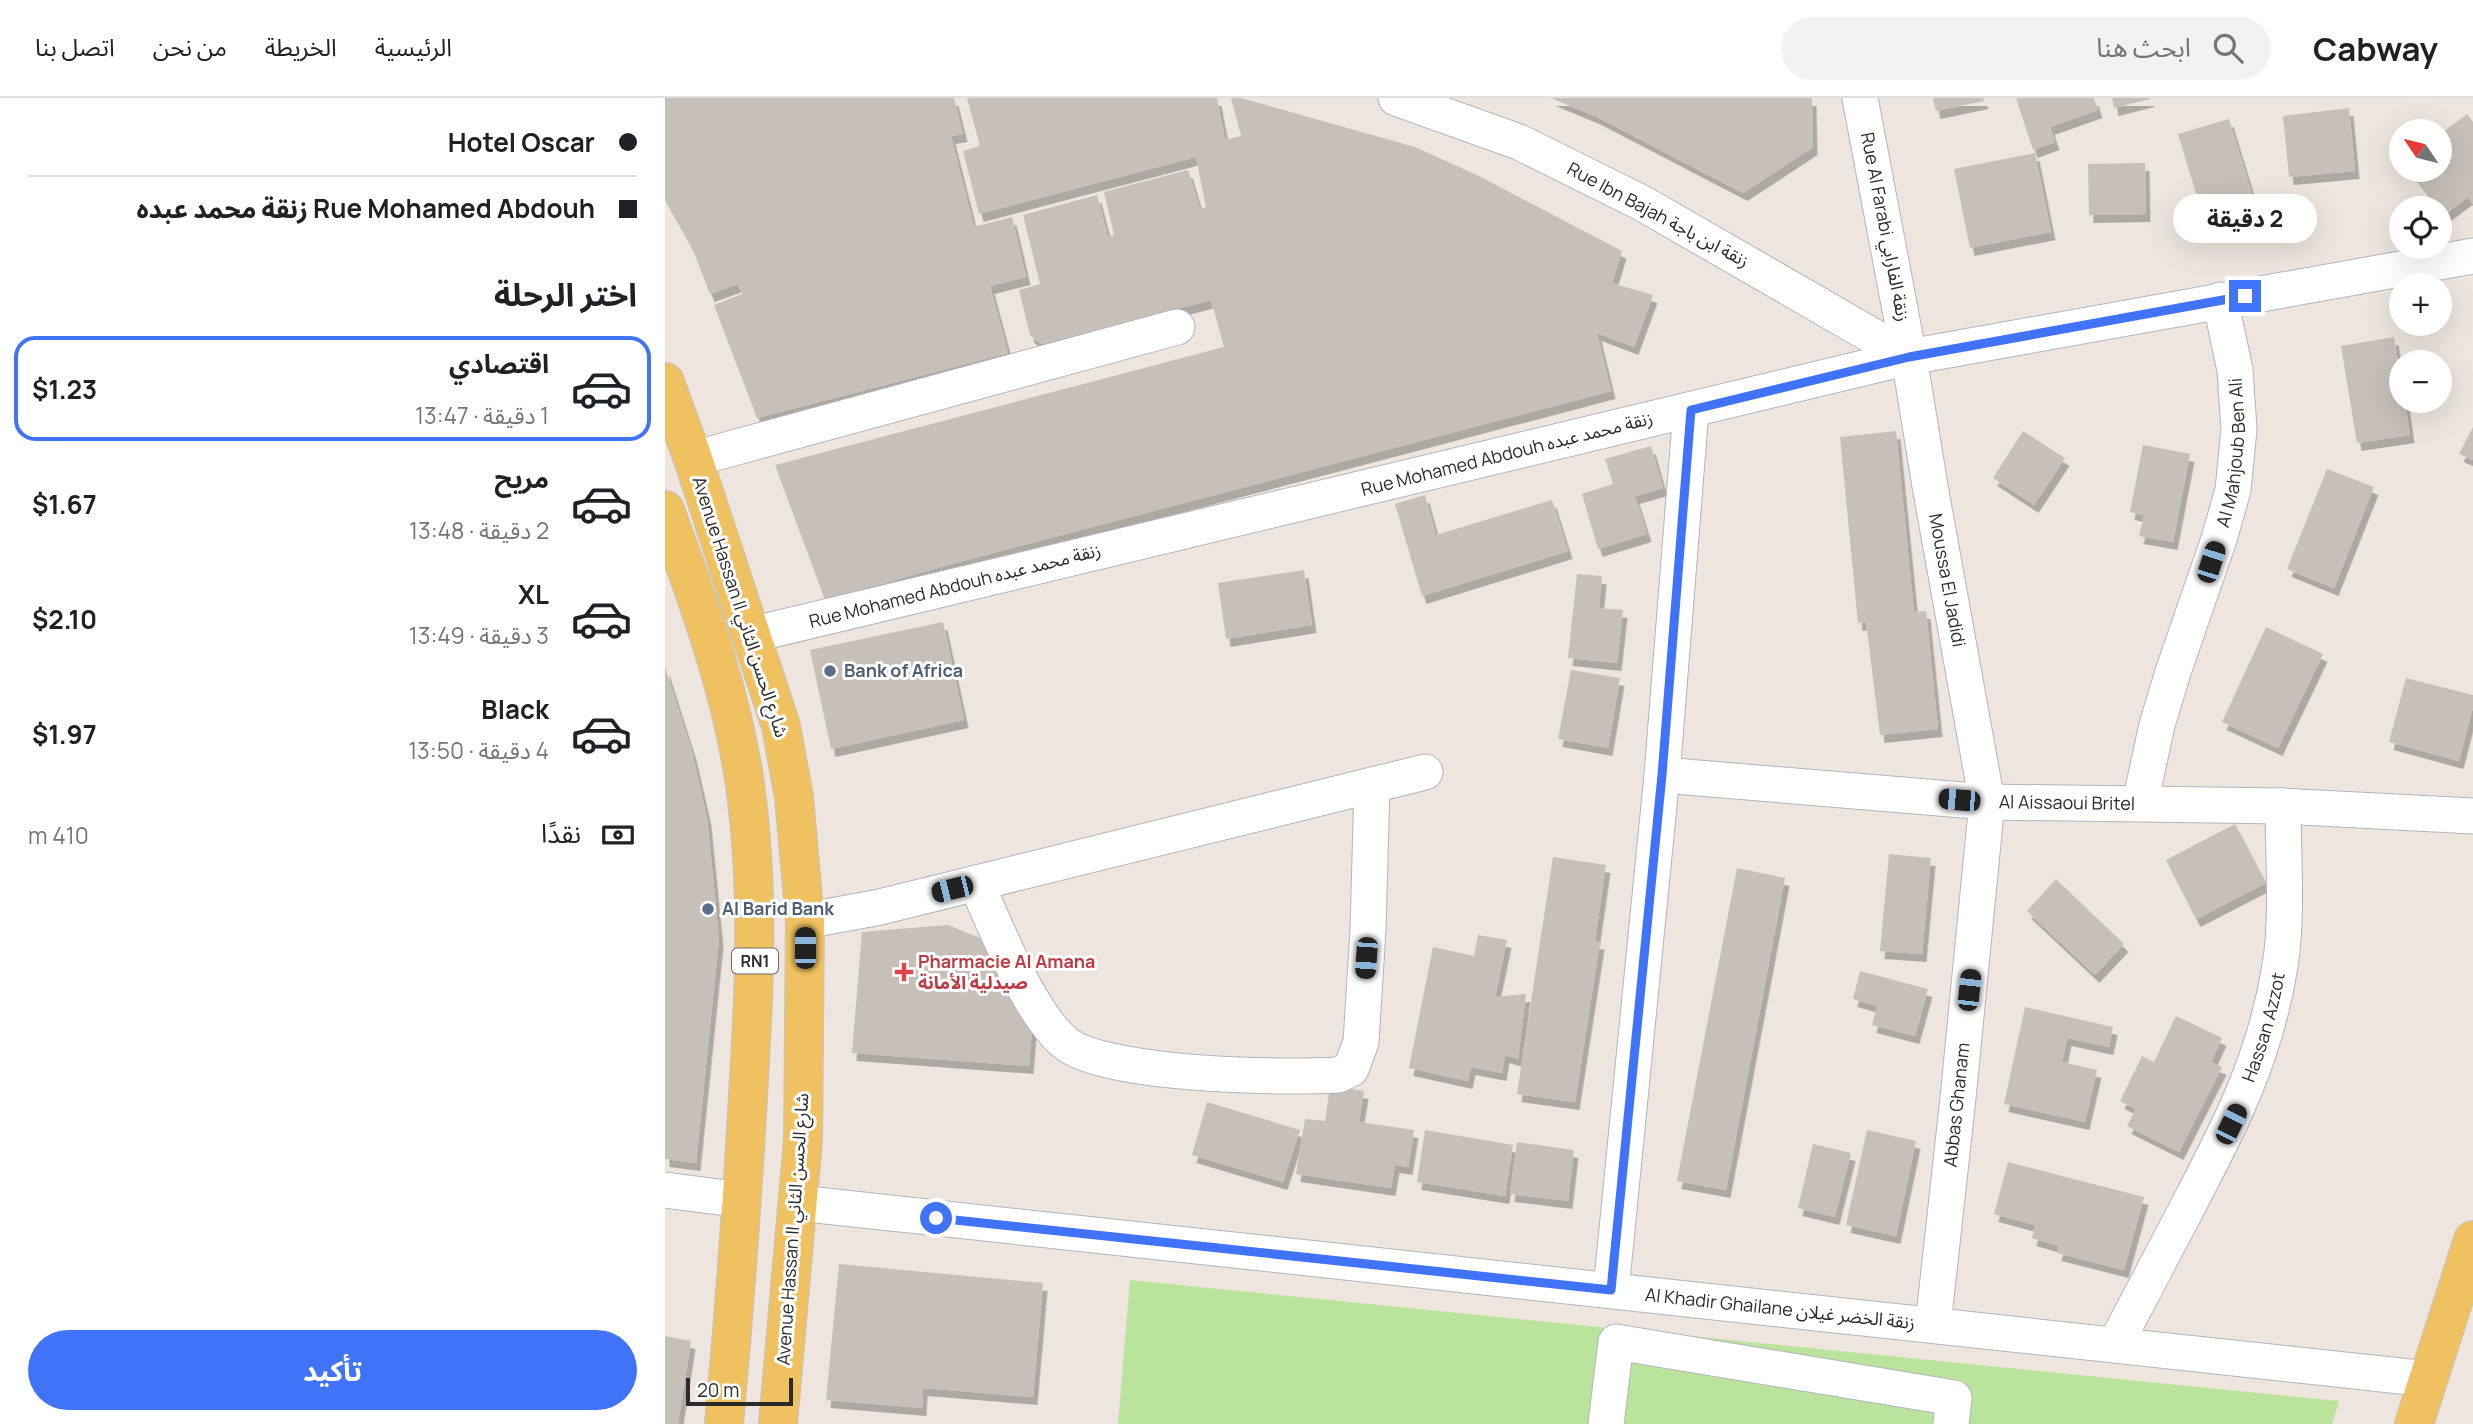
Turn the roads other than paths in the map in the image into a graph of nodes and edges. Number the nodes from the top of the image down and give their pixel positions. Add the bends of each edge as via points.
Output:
1 (1396, 98) edge
2 (1860, 98) edge
3 (2473, 256) edge
4 (2220, 300) junction
5 (1177, 327) dead end
6 (1909, 357) junction
7 (665, 382) edge
8 (1691, 410) junction
9 (693, 459) junction
10 (665, 510) edge
11 (751, 635) junction
12 (1425, 772) dead end
13 (1662, 775) junction
14 (1371, 785) junction
15 (1987, 802) junction
16 (2140, 803) junction
17 (2283, 806) junction
18 (2473, 816) edge
19 (976, 883) junction
20 (805, 921) junction
21 (665, 1190) edge
22 (743, 1200) junction
23 (798, 1203) junction
24 (2473, 1240) edge
25 (1611, 1290) junction
26 (1933, 1325) junction
27 (2115, 1345) junction
28 (2428, 1379) junction
29 (724, 1424) edge
30 (778, 1424) edge
31 (1606, 1424) edge
32 (1951, 1424) edge
33 (2414, 1424) edge

1 - 6 street, Rue Ibn Bajah زنقة ابن باجة via 1519,142 1642,203
2 - 6 street, Rue Al Farabi زنقة الفارابي
3 - 4 street, Rue Mohamed Abdouh زنقة محمد عبده
4 - 6 street, Rue Mohamed Abdouh زنقة محمد عبده
4 - 16 street, Al Mahjoub Ben Ali via 2235,370 2239,429 2233,490 2157,725
5 - 9 street
6 - 8 street, Rue Mohamed Abdouh زنقة محمد عبده
6 - 15 street, Moussa El Jadidi
7 - 9 main road, Avenue Hassan II شارع الحسن الثاني
8 - 11 street, Rue Mohamed Abdouh زنقة محمد عبده
8 - 13 street
9 - 11 main road, Avenue Hassan II شارع الحسن الثاني
10 - 22 main road, RN1 via 730,708 747,797 755,888 755,979
11 - 20 main road, Avenue Hassan II شارع الحسن الثاني via 781,726 794,797
12 - 14 street
13 - 15 street, Al Aissaoui Britel
13 - 25 street
14 - 19 street
14 - 19 street via 1361,1042 1351,1069 1338,1075 1153,1068 1092,1057 1066,1044 1046,1023 1013,965
15 - 16 street, Al Aissaoui Britel
15 - 26 street, Abbas Ghanam
16 - 17 street, Al Aissaoui Britel
17 - 18 street, Al Aissaoui Britel
17 - 27 street, Hassan Azzot via 2281,962 2259,1056 2219,1148
19 - 20 street
20 - 23 main road, Avenue Hassan II شارع الحسن الثاني
21 - 22 street
22 - 29 main road, RN1
23 - 25 street, Al Khadir Ghailane زنقة الخضر غيلان
23 - 30 main road, Avenue Hassan II شارع الحسن الثاني
24 - 28 main road
25 - 26 street, Al Khadir Ghailane زنقة الخضر غيلان
26 - 27 street, Al Khadir Ghailane زنقة الخضر غيلان
27 - 28 street, Al Khadir Ghailane زنقة الخضر غيلان
28 - 33 main road
31 - 32 street via 1616,1342 1954,1398

